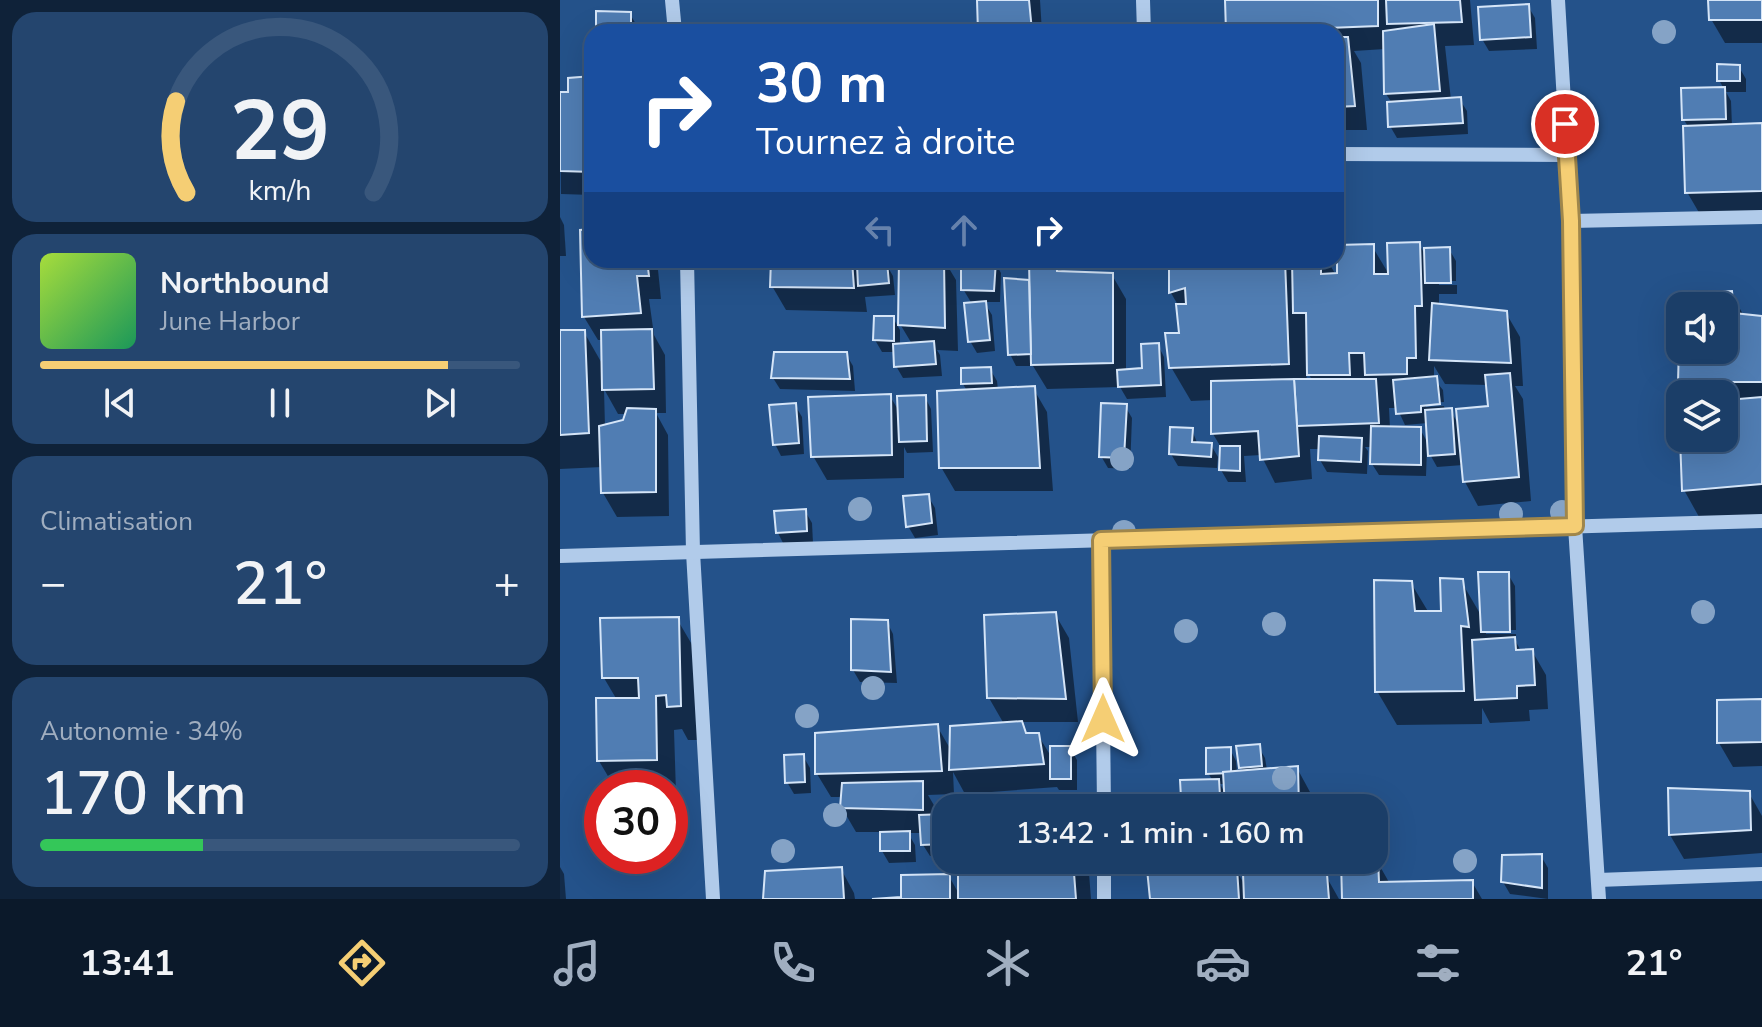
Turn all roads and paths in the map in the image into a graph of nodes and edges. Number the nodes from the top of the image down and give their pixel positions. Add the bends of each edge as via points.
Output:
1 (672, 0) edge
2 (1143, 0) edge
3 (1558, 0) edge
4 (674, 24) edge
5 (1144, 24) edge
6 (1344, 154) edge
7 (1567, 155) junction
8 (1762, 217) edge
9 (1571, 221) junction
10 (687, 268) edge
11 (1762, 521) edge
12 (1575, 526) junction
13 (1101, 540) junction
14 (693, 552) junction
15 (560, 556) edge
16 (1104, 794) edge
17 (1104, 874) edge
18 (1762, 874) edge
19 (1598, 880) junction
20 (713, 899) edge
21 (1104, 899) edge
22 (1599, 899) edge

1 - 4 street
2 - 5 street
3 - 7 street
6 - 7 street
7 - 9 street
8 - 9 street
9 - 12 street
10 - 14 street
11 - 12 street
12 - 13 street
12 - 19 street
13 - 14 street
13 - 16 street
14 - 15 street
14 - 20 street
17 - 21 street
18 - 19 street
19 - 22 street

